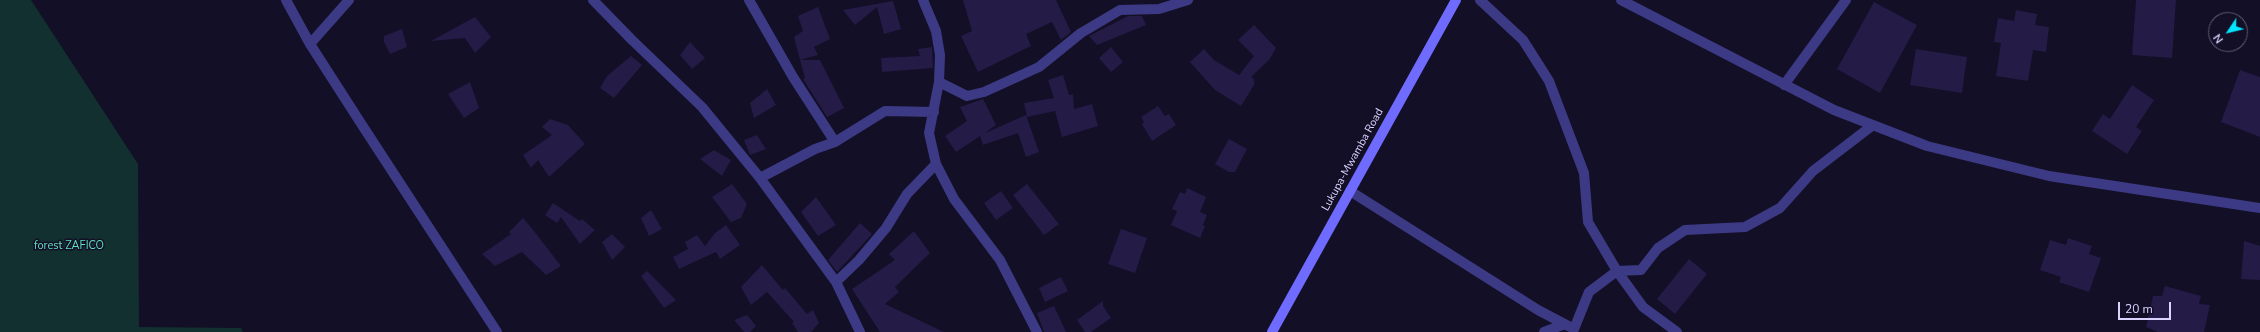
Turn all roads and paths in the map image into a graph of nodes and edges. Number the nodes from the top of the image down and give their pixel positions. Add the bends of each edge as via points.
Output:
1 (286, 0) edge
2 (349, 0) edge
3 (593, 0) edge
4 (749, 0) edge
5 (923, 0) edge
6 (1188, 0) edge
7 (1456, 0) edge
8 (1480, 0) edge
9 (1621, 0) edge
10 (1846, 0) edge
11 (310, 44) junction
12 (939, 82) junction
13 (1784, 85) junction
14 (934, 112) junction
15 (1873, 125) junction
16 (835, 142) junction
17 (936, 164) junction
18 (760, 178) junction
19 (1350, 191) junction
20 (2260, 208) edge
21 (1617, 271) junction
22 (836, 282) junction
23 (1565, 324) junction
24 (497, 332) edge
25 (860, 332) edge
26 (1037, 332) edge
27 (1272, 332) edge
28 (1544, 332) edge
29 (1677, 332) edge

1 - 11 street
2 - 11 street
3 - 18 street via 702,107
4 - 16 street via 792,77
5 - 12 street via 936,31 940,55
6 - 12 street via 1159,9 1120,10 1081,33 1039,67 984,92 967,96
7 - 19 street, Lukupa-Mwamba Road
8 - 21 street via 1523,40 1549,81 1584,173 1588,222
9 - 13 street
10 - 13 street
11 - 24 street
12 - 14 street
13 - 15 street via 1834,110
14 - 16 street via 885,111
14 - 17 street via 929,133
15 - 20 street via 1927,146 2048,176
15 - 21 street via 1813,171 1780,208 1745,227 1685,230 1658,248 1640,270
16 - 18 street via 815,149
17 - 22 street via 907,194 886,228 859,260
17 - 26 street via 954,200 1000,260
18 - 22 street
19 - 23 street via 1532,306
19 - 27 street, Lukupa-Mwamba Road
21 - 23 street via 1589,292 1574,329
21 - 29 street via 1643,307
22 - 25 street
23 - 28 street

